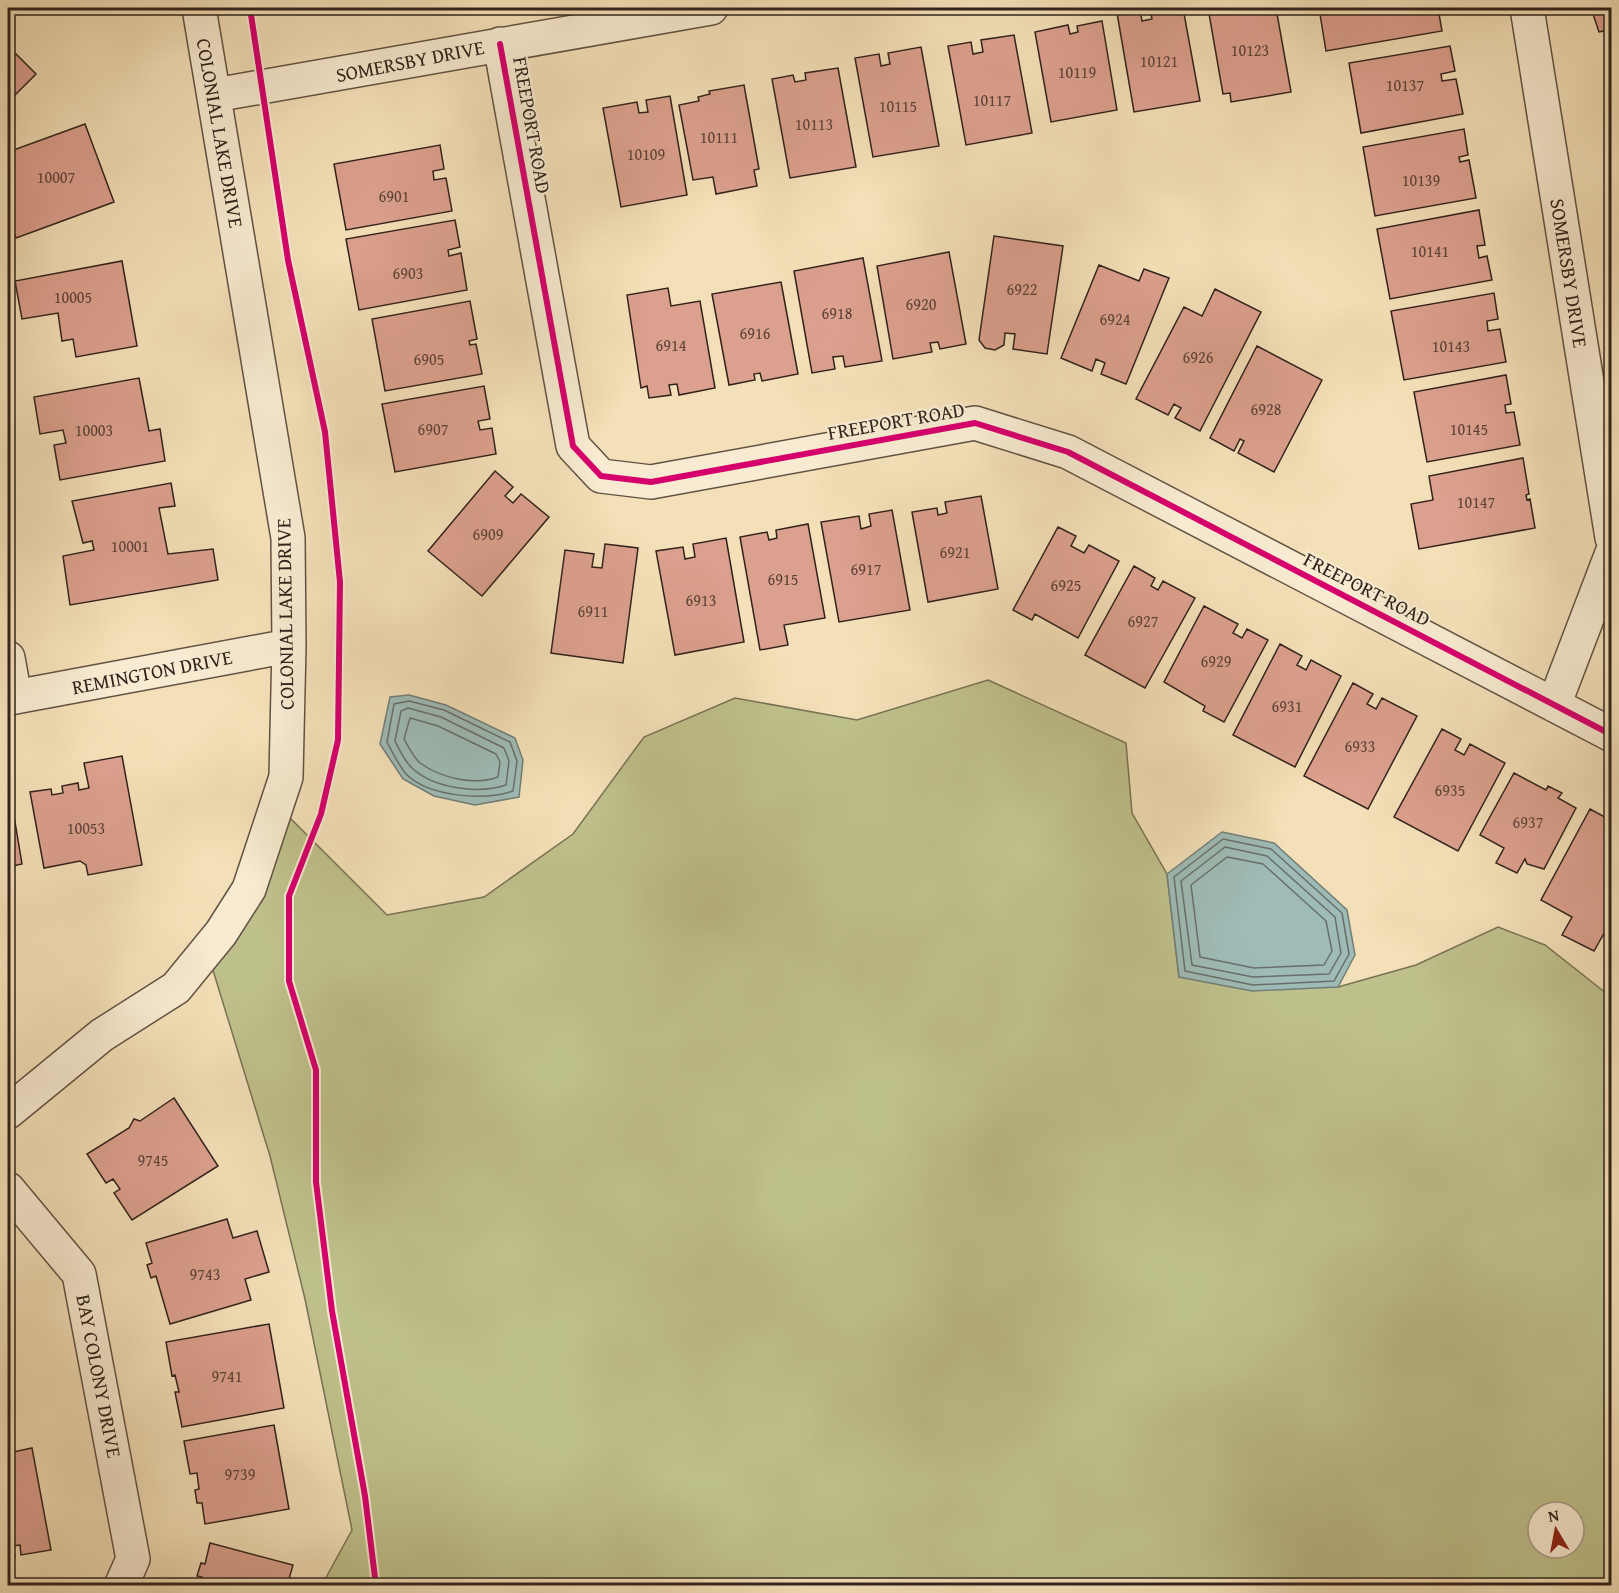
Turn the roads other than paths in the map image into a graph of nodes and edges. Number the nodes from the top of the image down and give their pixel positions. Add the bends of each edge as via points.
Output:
1 (199, 8) edge
2 (711, 8) edge
3 (1527, 8) edge
4 (500, 44) junction
5 (215, 95) junction
6 (1611, 538) edge
7 (1611, 553) edge
8 (289, 646) junction
9 (8, 658) edge
10 (11, 698) edge
11 (1554, 705) junction
12 (1611, 735) edge
13 (8, 1112) edge
14 (8, 1189) edge
15 (121, 1586) edge

1 - 5 street, COLONIAL LAKE DRIVE
2 - 4 street, SOMERSBY DRIVE
3 - 6 street, SOMERSBY DRIVE
4 - 5 street, SOMERSBY DRIVE
4 - 11 street, FREEPORT ROAD via 573,446 601,476 651,482 975,423 1068,452
5 - 8 street, COLONIAL LAKE DRIVE via 288,538
7 - 11 street
8 - 10 street, REMINGTON DRIVE
8 - 13 street, COLONIAL LAKE DRIVE via 286,777 249,889 221,933 176,988 102,1035
9 - 10 street, REMINGTON DRIVE
11 - 12 street, FREEPORT ROAD
14 - 15 street, BAY COLONY DRIVE via 80,1274 133,1559

